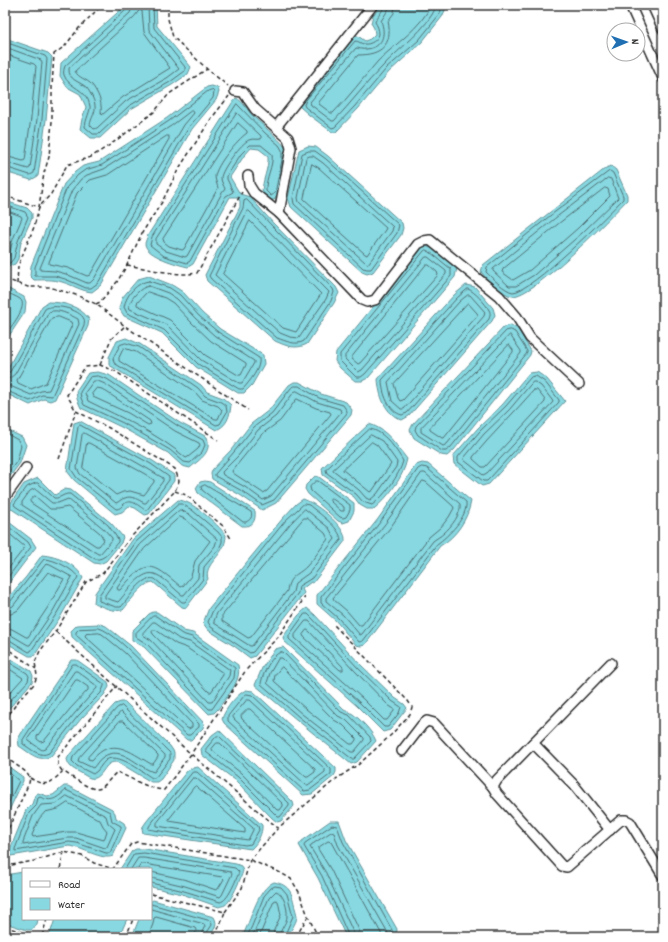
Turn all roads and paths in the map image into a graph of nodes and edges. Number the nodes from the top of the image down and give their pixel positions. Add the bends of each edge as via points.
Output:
1 (102, 5) edge
2 (168, 5) edge
3 (373, 5) edge
4 (630, 5) edge
5 (652, 5) edge
6 (663, 29) edge
7 (207, 69) junction
8 (663, 78) edge
9 (235, 91) junction
10 (276, 127) junction
11 (248, 176) dead end
12 (243, 191) dead end
13 (5, 196) edge
14 (39, 207) junction
15 (279, 213) junction
16 (127, 265) junction
17 (5, 279) edge
18 (17, 284) junction
19 (96, 304) junction
20 (125, 326) junction
21 (100, 365) junction
22 (579, 384) dead end
23 (248, 410) dead end
24 (76, 411) junction
25 (218, 440) dead end
26 (59, 459) dead end
27 (26, 468) dead end
28 (174, 491) junction
29 (5, 497) edge
30 (232, 540) dead end
31 (305, 597) dead end
32 (333, 624) dead end
33 (55, 632) junction
34 (5, 647) edge
35 (611, 663) dead end
36 (36, 669) junction
37 (117, 686) junction
38 (5, 720) edge
39 (533, 743) junction
40 (402, 751) dead end
41 (191, 754) junction
42 (5, 757) edge
43 (63, 771) junction
44 (30, 778) junction
45 (493, 787) junction
46 (278, 828) junction
47 (610, 830) junction
48 (5, 836) edge
49 (64, 852) junction
50 (250, 860) junction
51 (5, 864) edge
52 (60, 868) edge
53 (110, 868) edge
54 (114, 868) edge
55 (663, 876) edge
56 (152, 894) edge
57 (225, 912) junction
58 (308, 916) junction
59 (47, 920) edge
60 (134, 920) edge
61 (5, 927) edge
62 (42, 937) edge
63 (126, 937) edge
64 (215, 937) edge
65 (296, 937) edge
66 (318, 937) edge

1 - 14 path via 79,28 66,46 54,54 49,157
2 - 7 path via 168,19 173,37
3 - 10 street
4 - 8 street
5 - 6 street
7 - 9 path
7 - 14 path via 169,94 154,112 110,146 91,157 67,164 51,194
9 - 10 street via 243,92 255,108
9 - 16 path via 211,119 182,165 142,233
10 - 15 street via 288,138 291,148
11 - 15 street via 249,185 254,193
12 - 16 path via 197,273 179,274
13 - 14 path
14 - 18 path via 18,266
15 - 22 street via 362,300 367,302 375,300 418,244 430,240 499,296 517,317 530,338
16 - 19 path via 117,282
17 - 18 path
18 - 19 path via 49,287
19 - 20 path
20 - 21 path via 111,339
20 - 23 path
21 - 24 path via 85,367 67,395
21 - 25 path via 115,371
24 - 26 path
24 - 28 path via 109,428 175,469 179,480
27 - 29 street
28 - 30 path via 186,495 223,526
28 - 33 path via 131,537 103,573 86,582
31 - 41 path via 278,637 246,670
32 - 46 path via 412,707 410,714 391,735 359,764
33 - 36 path via 40,651 35,662
33 - 37 path
34 - 36 path
35 - 39 street
36 - 38 path via 34,684
37 - 41 path
37 - 43 path via 58,757 58,765
39 - 45 street
39 - 47 street via 574,785
40 - 45 street via 422,725 428,721 434,723
41 - 43 path via 164,790 139,783 116,772 101,788 96,789
41 - 46 path
42 - 44 path via 26,772
43 - 44 path via 47,784
44 - 48 path
45 - 47 street via 562,866 567,867
46 - 50 path
47 - 55 street via 621,820 630,822
49 - 51 path via 34,861
49 - 52 path
49 - 53 path via 82,856
50 - 54 path via 137,842 131,844
50 - 57 path via 242,888
50 - 58 path via 291,879
56 - 57 path
57 - 64 path
58 - 65 path
58 - 66 path
59 - 62 path
60 - 63 path
61 - 62 path

